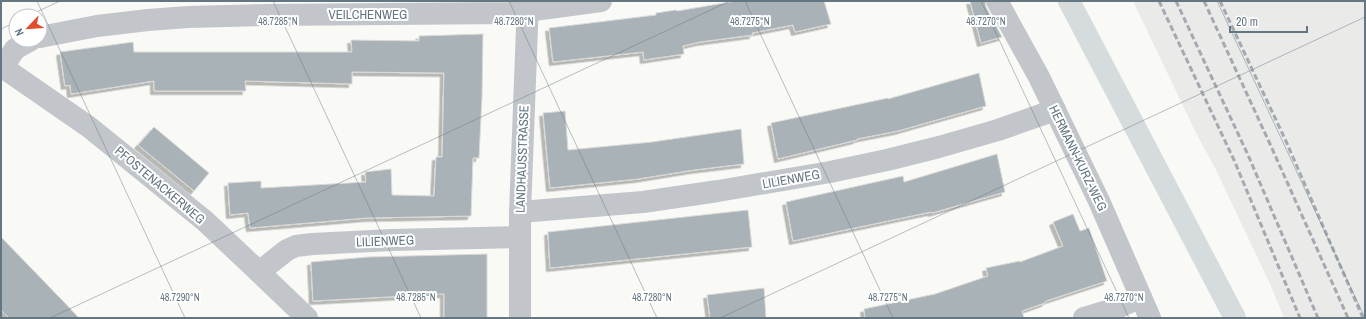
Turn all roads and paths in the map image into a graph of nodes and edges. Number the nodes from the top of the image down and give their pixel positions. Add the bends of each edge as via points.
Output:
1 (601, 1) edge
2 (997, 1) edge
3 (1070, 1) edge
4 (528, 6) edge
5 (48, 35) edge
6 (17, 48) edge
7 (2, 66) edge
8 (1055, 110) junction
9 (520, 212) junction
10 (520, 237) junction
11 (259, 272) junction
12 (1141, 297) junction
13 (307, 318) edge
14 (520, 318) edge
15 (1084, 318) edge
16 (1150, 318) edge
17 (1235, 318) edge

1 - 4 street, VEILCHENWEG
2 - 8 street, HERMANN-KURZ-WEG
3 - 17 main road
4 - 5 street, VEILCHENWEG via 505,13 188,17 97,26
4 - 9 street, LANDHAUSSTRASSE
6 - 7 street
7 - 11 street, PFOSTENACKERWEG via 105,139 205,222
8 - 9 street, LILIENWEG via 939,147 830,172 643,202
8 - 12 street, HERMANN-KURZ-WEG
9 - 10 street, LANDHAUSSTRASSE
10 - 11 street, LILIENWEG via 392,240 296,246
10 - 14 street, LANDHAUSSTRASSE
11 - 13 street, PFOSTENACKERWEG
12 - 15 street via 1117,308
12 - 16 street, HERMANN-KURZ-WEG

